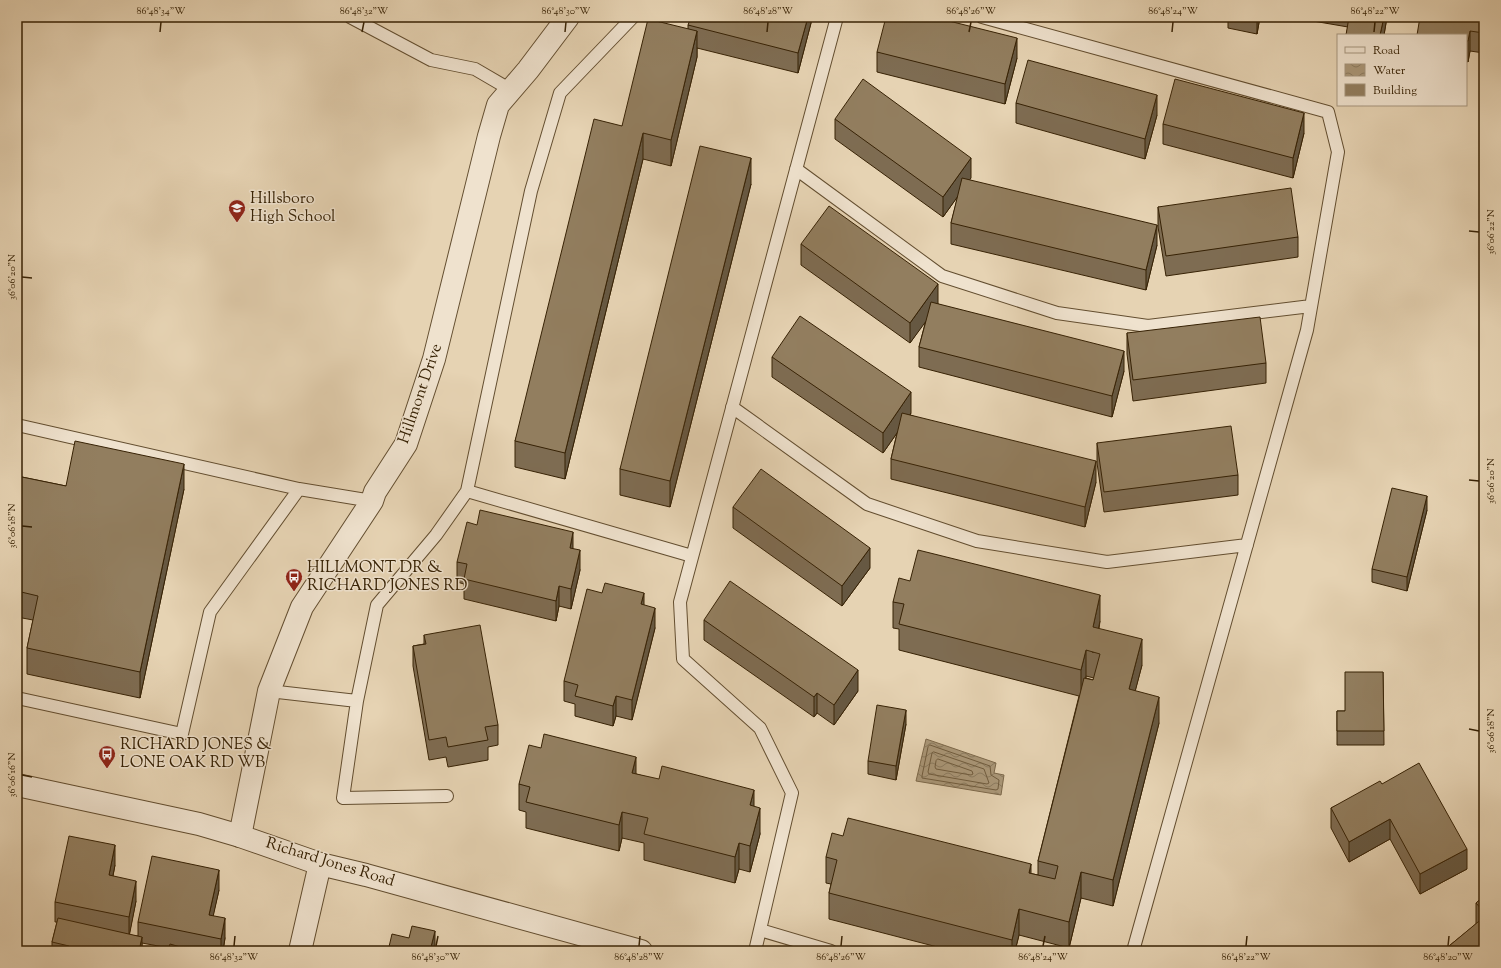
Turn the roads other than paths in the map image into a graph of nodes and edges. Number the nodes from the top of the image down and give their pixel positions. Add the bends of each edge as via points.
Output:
1 (350, 17) edge
2 (568, 17) edge
3 (633, 17) edge
4 (837, 17) edge
5 (982, 17) edge
6 (511, 90) junction
7 (796, 169) junction
8 (1311, 306) junction
9 (732, 407) junction
10 (17, 425) edge
11 (300, 489) junction
12 (467, 491) junction
13 (372, 501) junction
14 (1247, 545) junction
15 (692, 556) junction
16 (269, 691) junction
17 (17, 698) edge
18 (357, 701) junction
19 (17, 785) edge
20 (447, 796) dead end
21 (240, 836) junction
22 (320, 864) junction
23 (760, 930) junction
24 (300, 951) edge
25 (641, 951) edge
26 (755, 951) edge
27 (831, 951) edge
28 (1133, 951) edge

1 - 6 lane via 432,60 475,69
2 - 6 street, Hillmont Drive
3 - 12 lane via 560,93 531,191
4 - 7 lane
5 - 8 lane via 1328,112 1338,152
6 - 13 street, Hillmont Drive via 498,105 488,136 434,358 406,444
7 - 8 lane via 942,276 1057,313 1148,326
7 - 9 lane
8 - 14 lane via 1307,330
9 - 14 lane via 867,504 977,541 1107,562
9 - 15 lane
10 - 11 lane
11 - 13 lane
11 - 17 lane via 210,612 182,734
12 - 15 lane
12 - 18 lane via 436,535 377,606
13 - 16 street, Hillmont Drive via 302,607
14 - 28 lane
15 - 23 lane via 680,602 683,659 760,728 792,793
16 - 18 lane
16 - 21 street, Hillmont Drive
18 - 20 lane via 343,798
19 - 21 street, Richard Jones Road via 199,824
21 - 22 street, Richard Jones Road
22 - 24 street
22 - 25 street, Richard Jones Road
23 - 26 lane
23 - 27 lane

